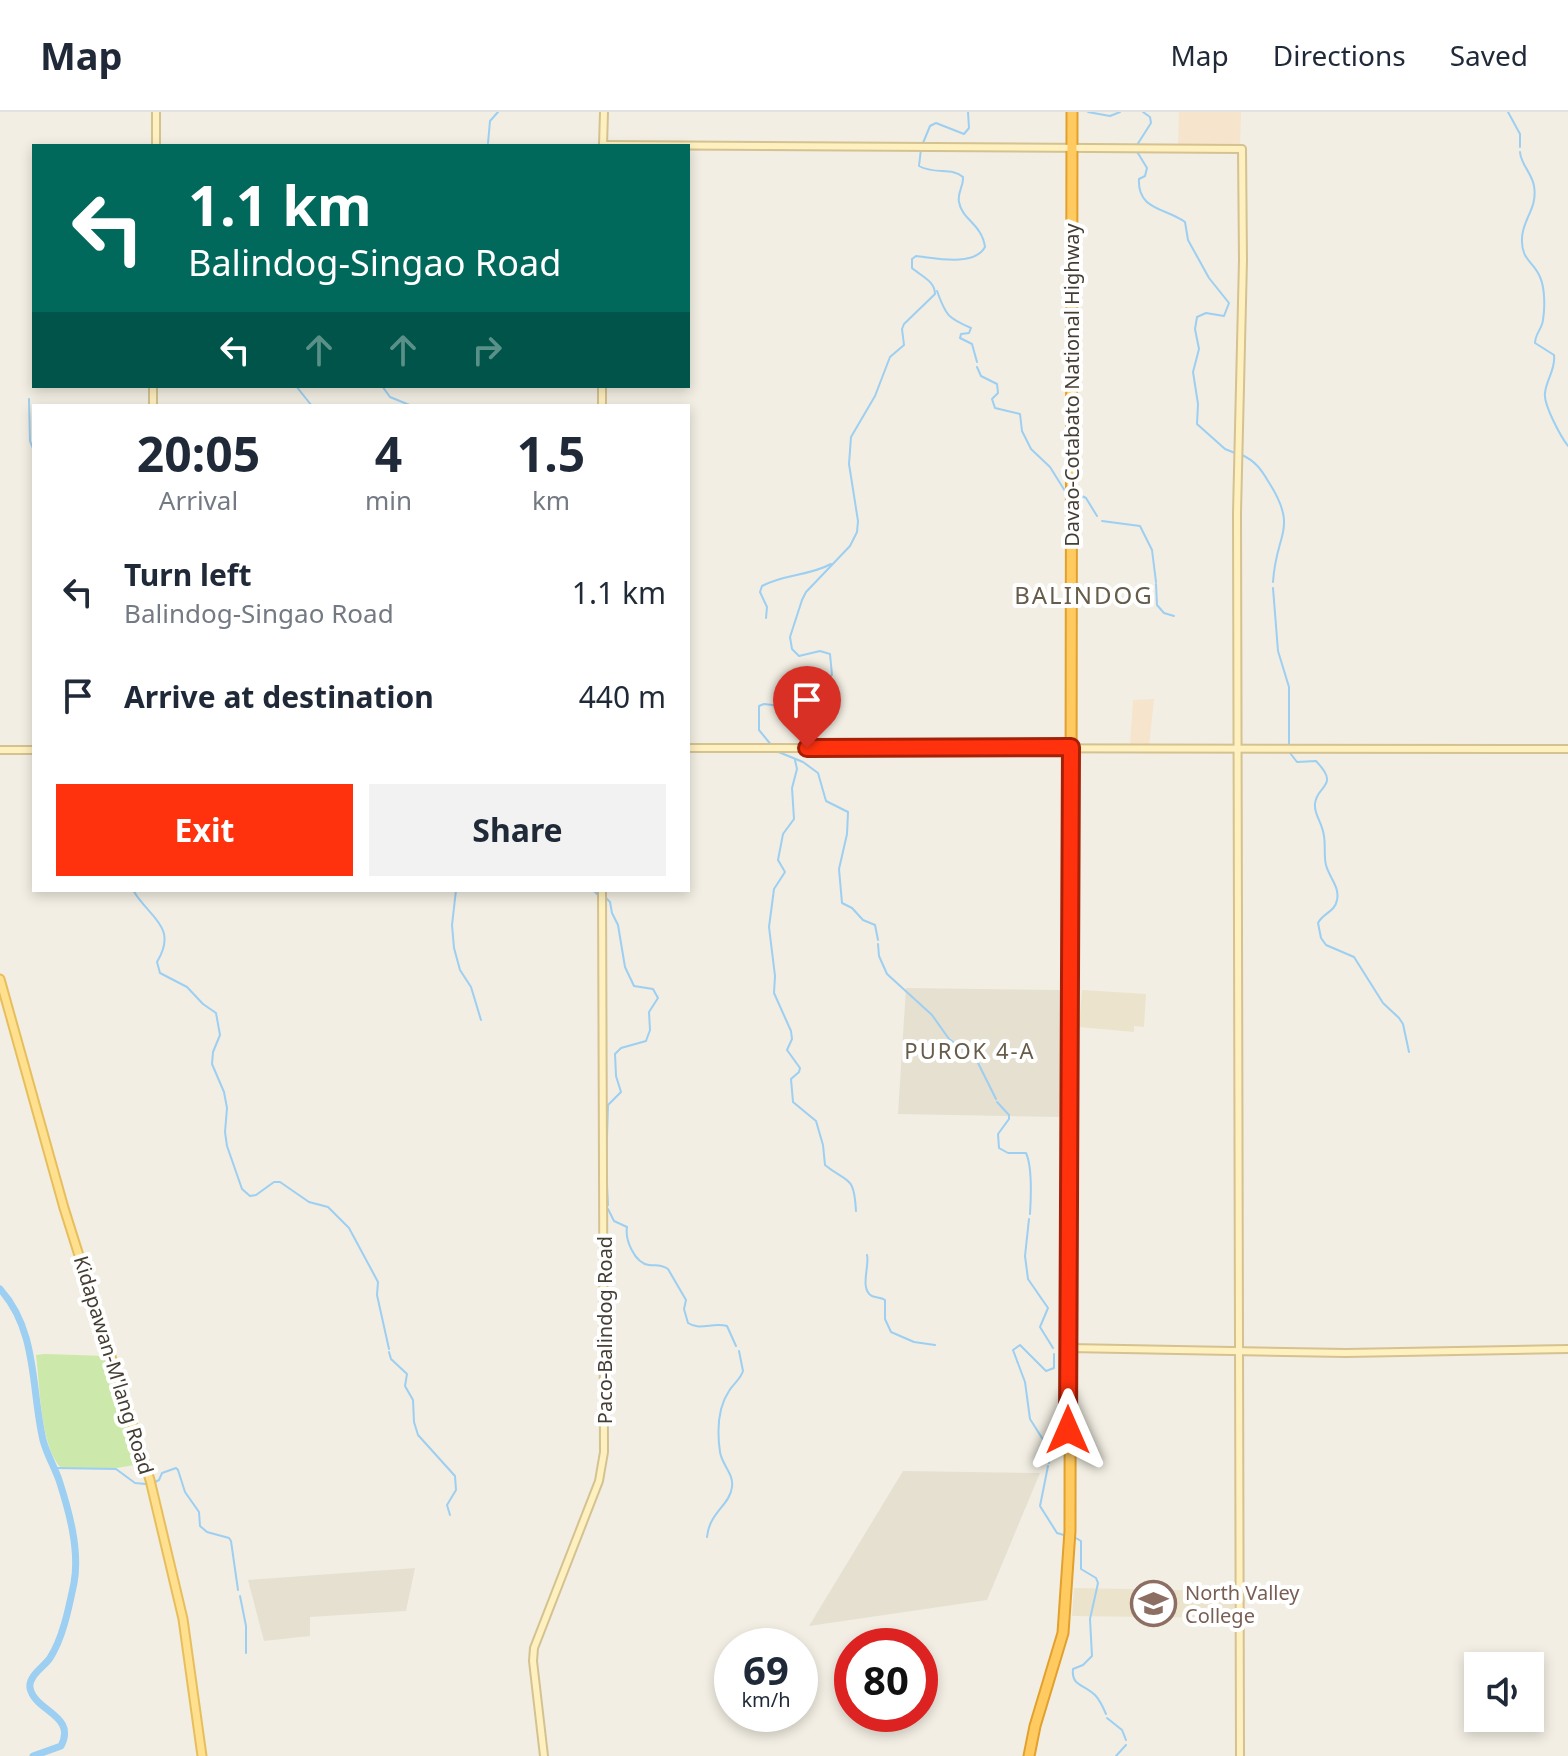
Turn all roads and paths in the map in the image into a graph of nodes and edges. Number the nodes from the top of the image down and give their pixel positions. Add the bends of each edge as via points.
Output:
1 (156, 112) edge
2 (604, 112) edge
3 (1072, 112) edge
4 (156, 144) edge
5 (603, 144) edge
6 (690, 146) edge
7 (1072, 148) junction
8 (1071, 747) junction
9 (690, 748) edge
10 (1238, 749) junction
11 (1568, 749) edge
12 (0, 750) edge
13 (32, 750) edge
14 (602, 892) edge
15 (0, 979) edge
16 (1069, 1348) junction
17 (1568, 1349) edge
18 (1239, 1350) junction
19 (202, 1756) edge
20 (544, 1756) edge
21 (1029, 1756) edge
22 (1240, 1756) edge

1 - 4 street
2 - 5 street
3 - 7 highway, Davao-Cotabato National Highway
6 - 7 street
7 - 8 highway, Davao-Cotabato National Highway
7 - 10 street via 1242,149
8 - 9 street
8 - 10 street
8 - 16 highway, Davao-Cotabato National Highway
10 - 11 street
10 - 18 street
12 - 13 street
14 - 20 street, Paco-Balindog Road via 603,1461 534,1648
15 - 19 main road, Kidapawan-M'lang Road via 64,1208 157,1505 183,1619
16 - 18 street
16 - 21 highway, Davao-Cotabato National Highway via 1070,1531 1063,1633
17 - 18 street
18 - 22 street

